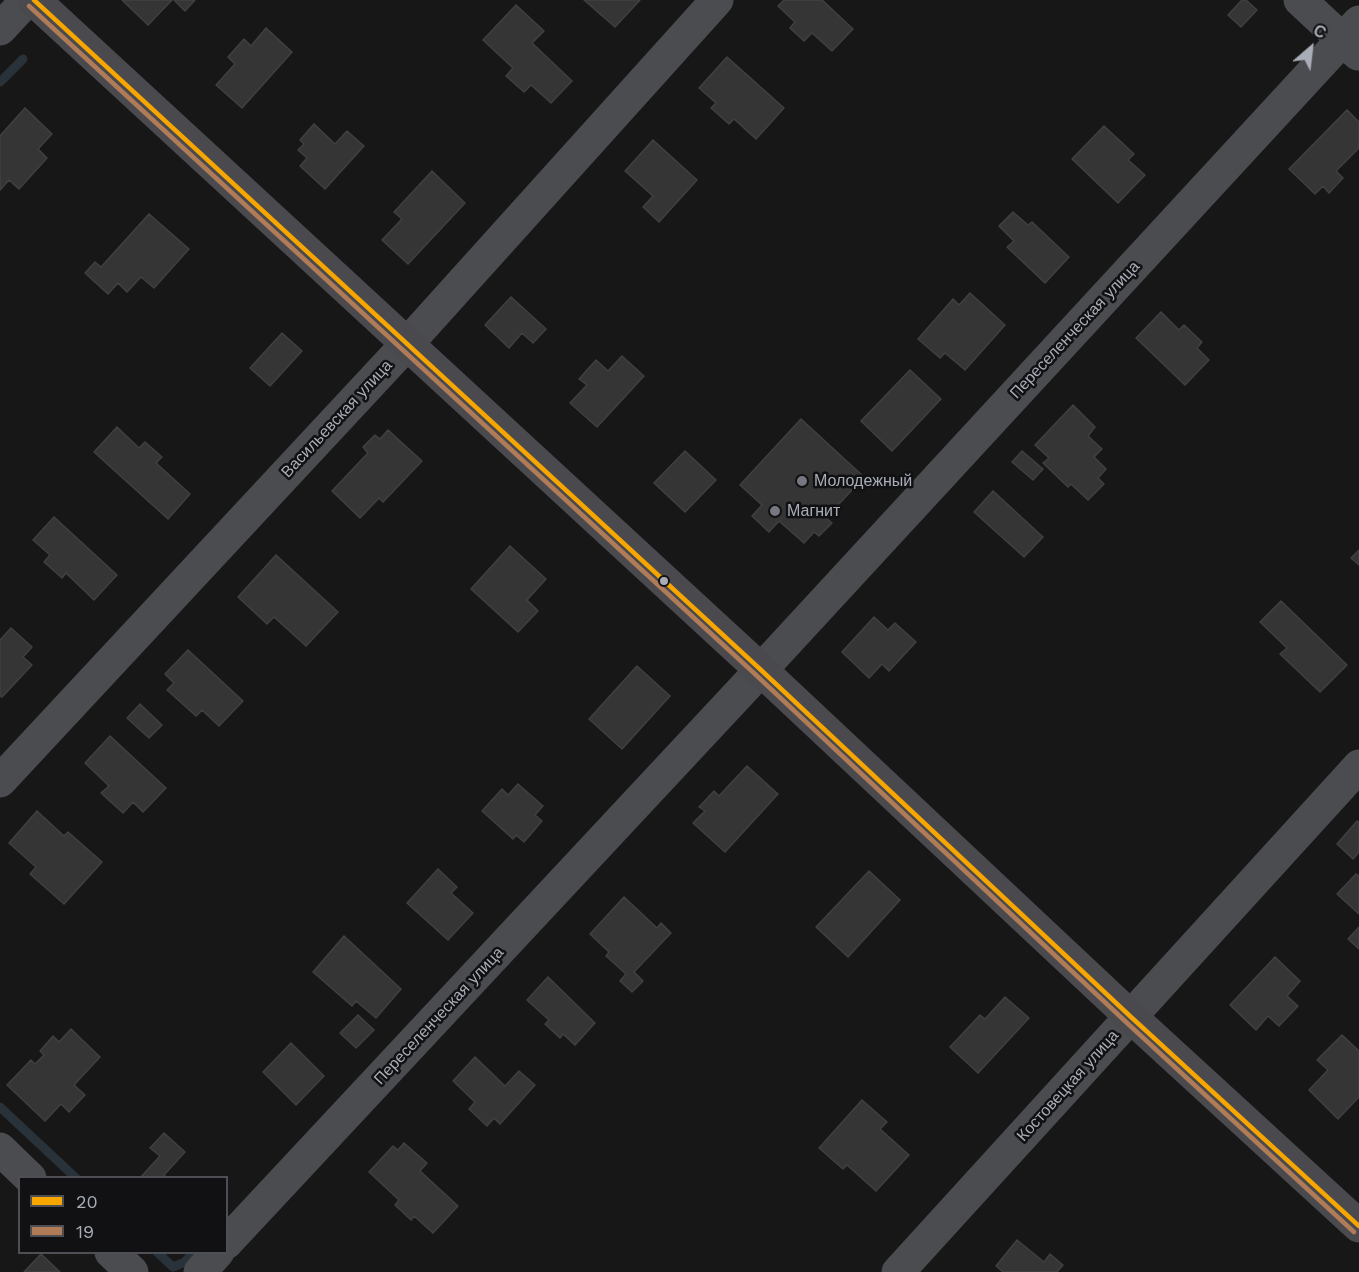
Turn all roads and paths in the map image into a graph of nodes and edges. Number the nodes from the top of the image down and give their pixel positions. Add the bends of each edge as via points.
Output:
1 (27, 0) edge
2 (34, 0) edge
3 (717, 0) edge
4 (1300, 0) edge
5 (0, 29) edge
6 (1354, 39) edge
7 (407, 344) junction
8 (761, 670) junction
9 (1359, 766) edge
10 (0, 781) edge
11 (1131, 1017) junction
12 (0, 1149) edge
13 (28, 1176) edge
14 (1359, 1226) edge
15 (228, 1241) edge
16 (113, 1254) edge
17 (216, 1254) edge
18 (132, 1272) edge
19 (200, 1272) edge
20 (898, 1272) edge

1 - 5 street
2 - 7 street
3 - 7 street, Васильевская улица
4 - 6 street
6 - 8 street, Переселенческая улица
7 - 8 street
7 - 10 street, Васильевская улица
8 - 11 street
8 - 15 street, Переселенческая улица
9 - 11 street, Костовецкая улица
11 - 14 street
11 - 20 street, Костовецкая улица
12 - 13 street
16 - 18 street
17 - 19 street

